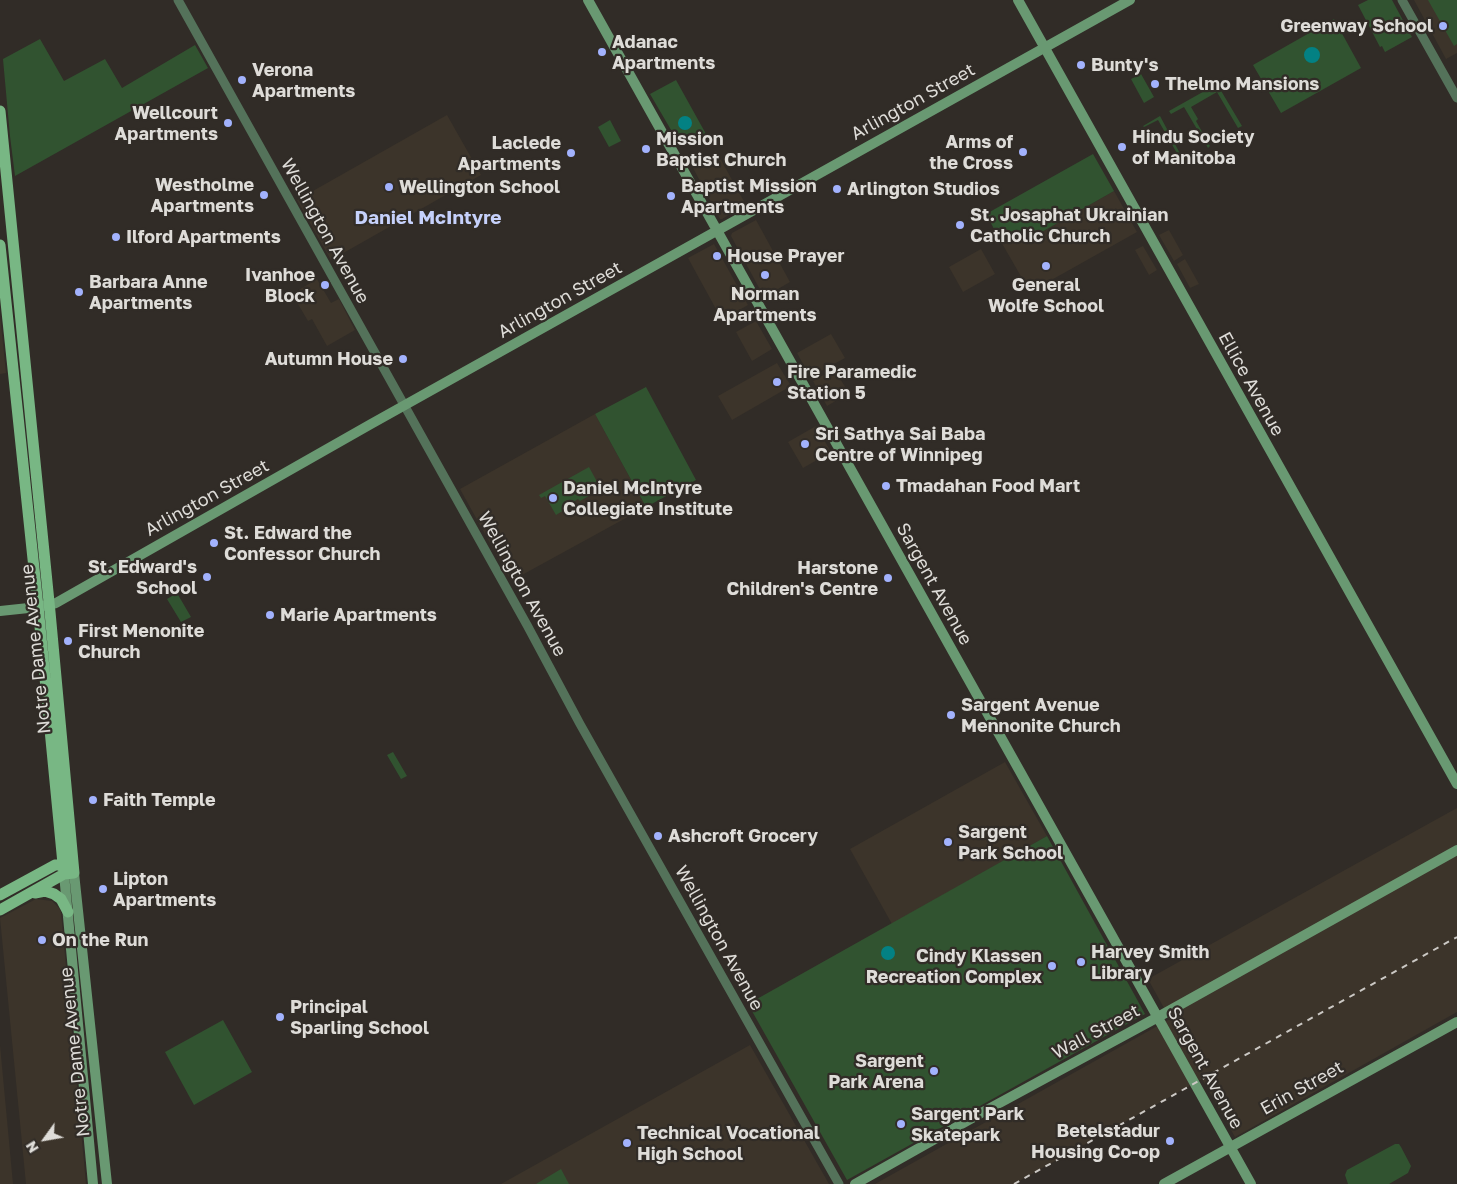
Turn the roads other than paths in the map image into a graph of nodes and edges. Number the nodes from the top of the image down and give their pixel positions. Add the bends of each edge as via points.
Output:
1 (178, 0) edge
2 (588, 0) edge
3 (1018, 0) edge
4 (1130, 0) edge
5 (1402, 0) edge
6 (1045, 48) junction
7 (1457, 98) edge
8 (0, 111) edge
9 (717, 231) junction
10 (0, 245) edge
11 (405, 406) junction
12 (44, 606) junction
13 (0, 611) edge
14 (1457, 784) edge
15 (1457, 850) edge
16 (69, 869) junction
17 (0, 895) edge
18 (26, 895) junction
19 (0, 910) edge
20 (68, 912) junction
21 (1158, 1017) junction
22 (1457, 1022) edge
23 (1230, 1147) junction
24 (93, 1184) edge
25 (106, 1184) edge
26 (839, 1184) edge
27 (855, 1184) edge
28 (1164, 1184) edge
29 (1251, 1184) edge

1 - 11 street, Wellington Avenue
2 - 9 main road, Sargent Avenue
3 - 6 main road, Ellice Avenue
4 - 6 main road, Arlington Street
5 - 7 street
6 - 9 main road, Arlington Street
6 - 14 main road, Ellice Avenue
8 - 12 main road, Notre Dame Avenue
9 - 11 main road, Arlington Street
9 - 21 main road, Sargent Avenue
10 - 12 main road, Notre Dame Avenue
11 - 12 main road, Arlington Street via 56,603
11 - 26 street, Wellington Avenue
12 - 13 main road, Arlington Street
12 - 16 main road, Notre Dame Avenue
15 - 21 main road, Wall Street
16 - 17 main road via 51,868
16 - 18 main road
16 - 20 main road, Notre Dame Avenue
16 - 25 main road, Notre Dame Avenue
18 - 19 main road
18 - 20 main road via 45,891 54,894
20 - 24 main road, Notre Dame Avenue
21 - 23 main road, Sargent Avenue
21 - 27 main road, Wall Street
22 - 23 main road, Erin Street
23 - 28 main road, Erin Street
23 - 29 main road, Sargent Avenue

